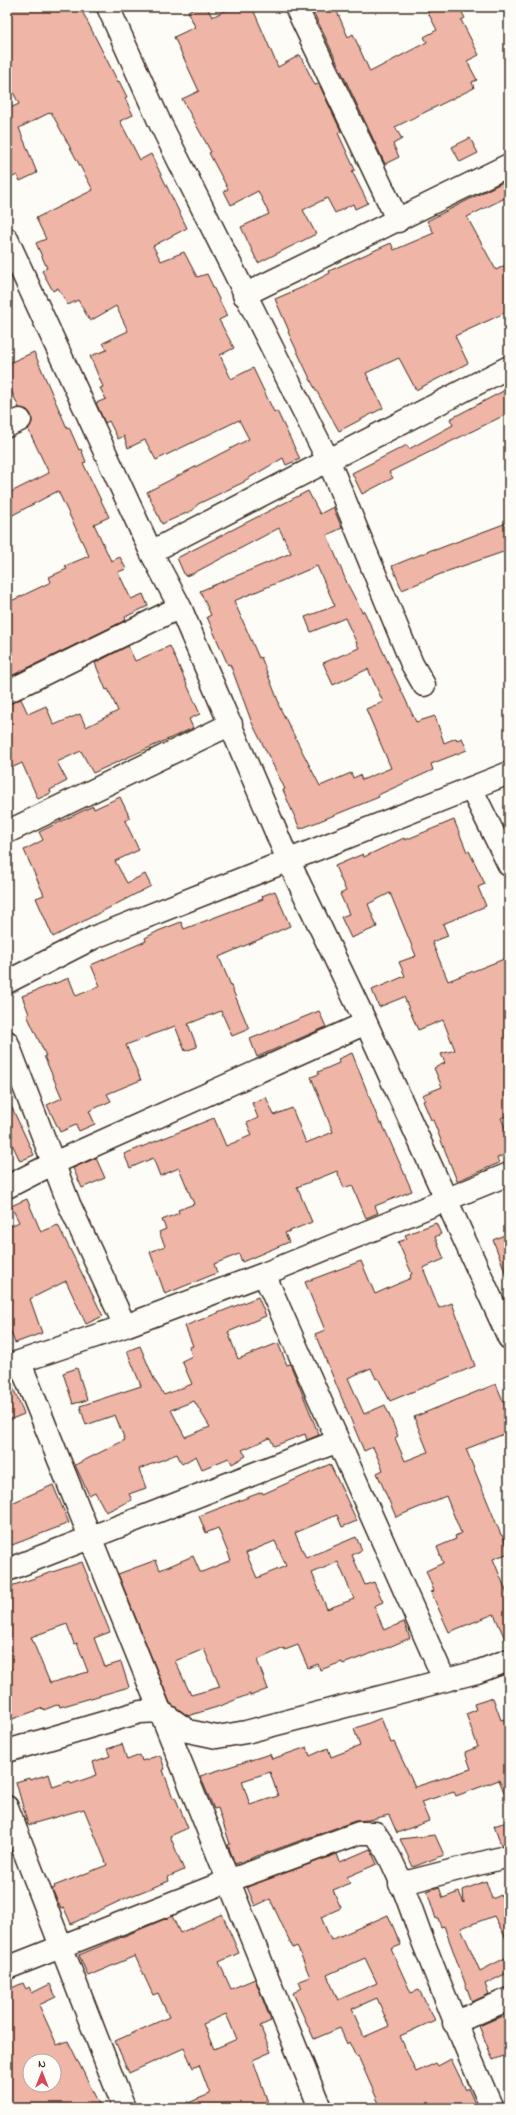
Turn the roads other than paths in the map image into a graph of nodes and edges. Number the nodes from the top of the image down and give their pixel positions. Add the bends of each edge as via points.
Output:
1 (108, 7) edge
2 (296, 7) edge
3 (509, 165) edge
4 (398, 221) junction
5 (7, 240) edge
6 (244, 295) junction
7 (509, 367) edge
8 (329, 462) junction
9 (151, 552) junction
10 (180, 607) junction
11 (424, 685) dead end
12 (7, 692) edge
13 (231, 724) junction
14 (509, 773) edge
15 (471, 788) junction
16 (7, 832) edge
17 (288, 860) junction
18 (509, 865) edge
19 (7, 982) edge
20 (366, 1023) junction
21 (7, 1042) edge
22 (52, 1164) junction
23 (509, 1174) edge
24 (7, 1186) edge
25 (446, 1199) junction
26 (264, 1274) junction
27 (124, 1326) junction
28 (509, 1338) edge
29 (13, 1364) edge
30 (338, 1441) junction
31 (90, 1537) junction
32 (7, 1570) edge
33 (509, 1660) edge
34 (444, 1679) junction
35 (160, 1711) junction
36 (7, 1751) edge
37 (7, 1807) edge
38 (509, 1856) edge
39 (228, 1880) junction
40 (400, 1884) junction
41 (60, 1946) junction
42 (7, 1968) edge
43 (509, 1998) edge
44 (454, 2022) junction
45 (124, 2108) edge
46 (320, 2108) edge
47 (492, 2108) edge

1 - 6 street via 160,124
2 - 4 street
3 - 4 street
4 - 6 street
5 - 9 street
6 - 8 street
7 - 8 street
8 - 9 street
8 - 11 street via 412,664
9 - 10 street
10 - 12 street
10 - 13 street
13 - 16 street
13 - 17 street
14 - 15 street
15 - 17 street
15 - 18 street
17 - 19 street via 95,937
17 - 20 street
20 - 22 street
20 - 25 street
21 - 22 street
22 - 24 street
22 - 27 street
23 - 25 street
25 - 26 street
25 - 28 street
26 - 27 street
26 - 30 street
27 - 29 street
29 - 31 street
30 - 31 street
30 - 34 street
31 - 32 street
31 - 35 street
33 - 34 street via 477,1672
34 - 35 street via 246,1732 217,1737 188,1731
35 - 36 street via 140,1712
35 - 39 street
37 - 41 street
38 - 40 street
39 - 40 street via 359,1833 375,1833 384,1845
39 - 41 street
39 - 46 street
40 - 44 street
41 - 42 street
41 - 45 street
43 - 44 street
44 - 47 street

